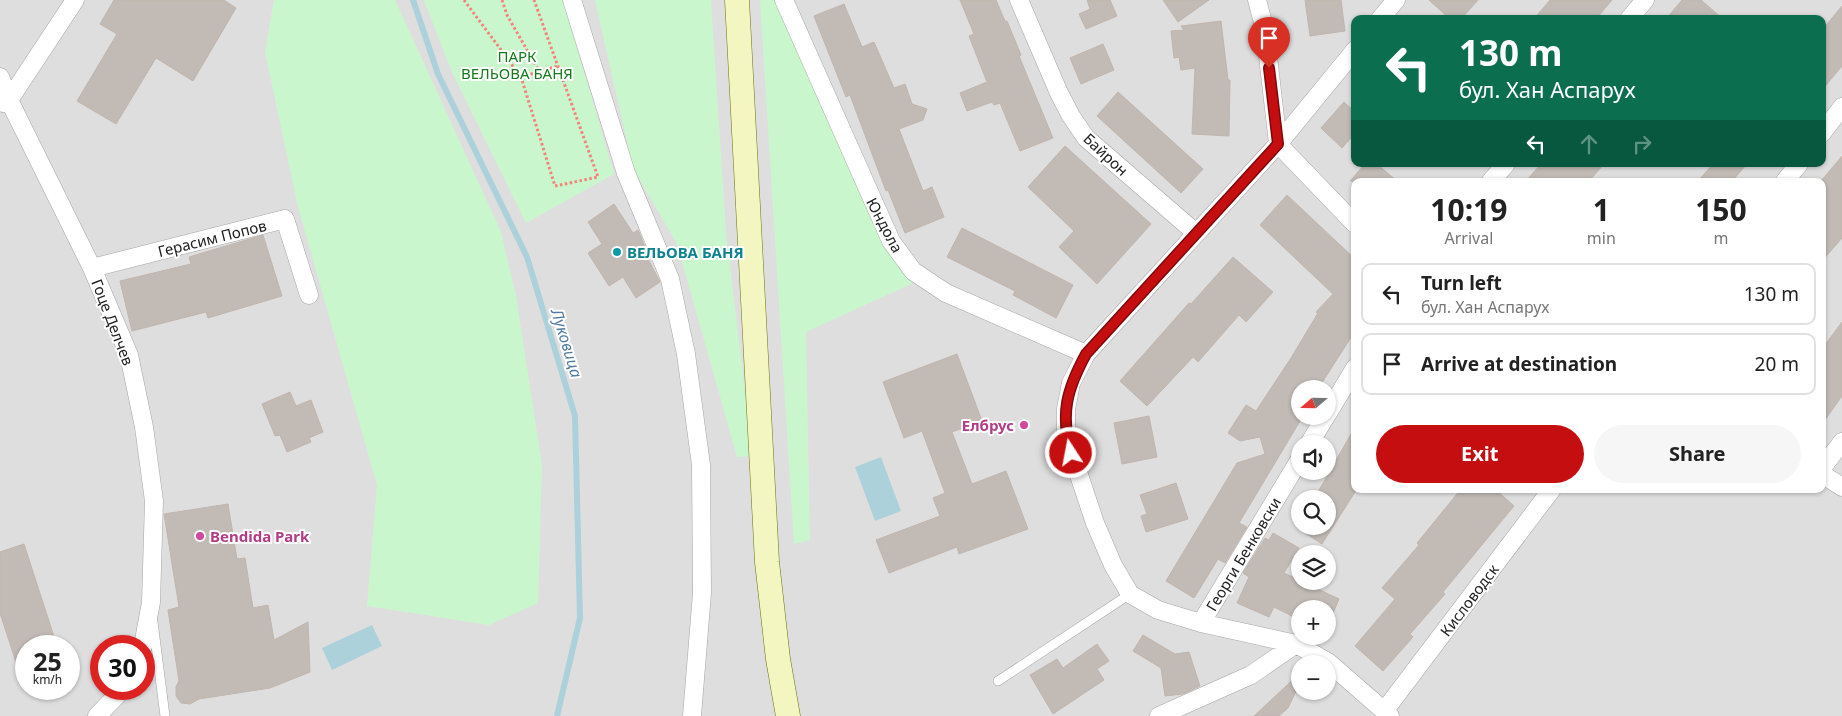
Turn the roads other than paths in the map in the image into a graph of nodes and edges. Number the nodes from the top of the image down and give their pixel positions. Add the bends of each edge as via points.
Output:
1 (75, 0) edge
2 (572, 0) edge
3 (737, 0) edge
4 (784, 0) edge
5 (1019, 0) edge
6 (1257, 0) edge
7 (1396, 0) edge
8 (1644, 0) edge
9 (1383, 15) edge
10 (1632, 15) edge
11 (1351, 55) edge
12 (0, 77) edge
13 (4, 102) edge
14 (1842, 107) edge
15 (1826, 128) edge
16 (1278, 144) junction
17 (1503, 167) edge
18 (1797, 167) edge
19 (1494, 178) edge
20 (1788, 178) edge
21 (1351, 220) edge
22 (1196, 233) junction
23 (92, 268) junction
24 (309, 295) dead end
25 (1086, 354) junction
26 (1351, 375) edge
27 (1336, 400) edge
28 (1842, 442) edge
29 (1826, 463) edge
30 (1291, 474) edge
31 (1826, 477) edge
32 (1842, 487) edge
33 (1549, 493) edge
34 (1130, 594) junction
35 (151, 602) junction
36 (1201, 623) junction
37 (145, 635) edge
38 (1291, 643) edge
39 (1295, 645) edge
40 (1298, 645) edge
41 (998, 681) dead end
42 (112, 700) edge
43 (1388, 713) edge
44 (97, 716) edge
45 (165, 716) edge
46 (692, 716) edge
47 (788, 716) edge
48 (1159, 716) edge

1 - 13 street
2 - 46 street via 626,173 670,279 686,354 701,465 702,593
3 - 47 main road via 767,562
4 - 25 street, Юндола via 887,233 913,271 946,293
5 - 22 street, Байрон via 1058,93 1086,138
6 - 16 street via 1265,30
7 - 9 street
8 - 10 street
11 - 16 street
12 - 13 street, Гоце Делчев
13 - 23 street, Гоце Делчев
14 - 15 street
16 - 21 street
16 - 22 street
17 - 19 street
18 - 20 street
22 - 25 street
23 - 24 street, Герасим Попов via 285,219
23 - 35 street, Гоце Делчев via 129,354 144,427 154,501
25 - 34 street via 1070,383 1066,436 1102,540
26 - 27 street
28 - 29 street
30 - 36 street, Георги Бенковски
31 - 32 street
33 - 43 street, Кисловодск
34 - 36 street via 1158,610
34 - 41 lane
35 - 37 street, Гоце Делчев
35 - 45 lane
36 - 38 street
39 - 48 street via 1251,675
40 - 43 street via 1328,662
42 - 44 street

